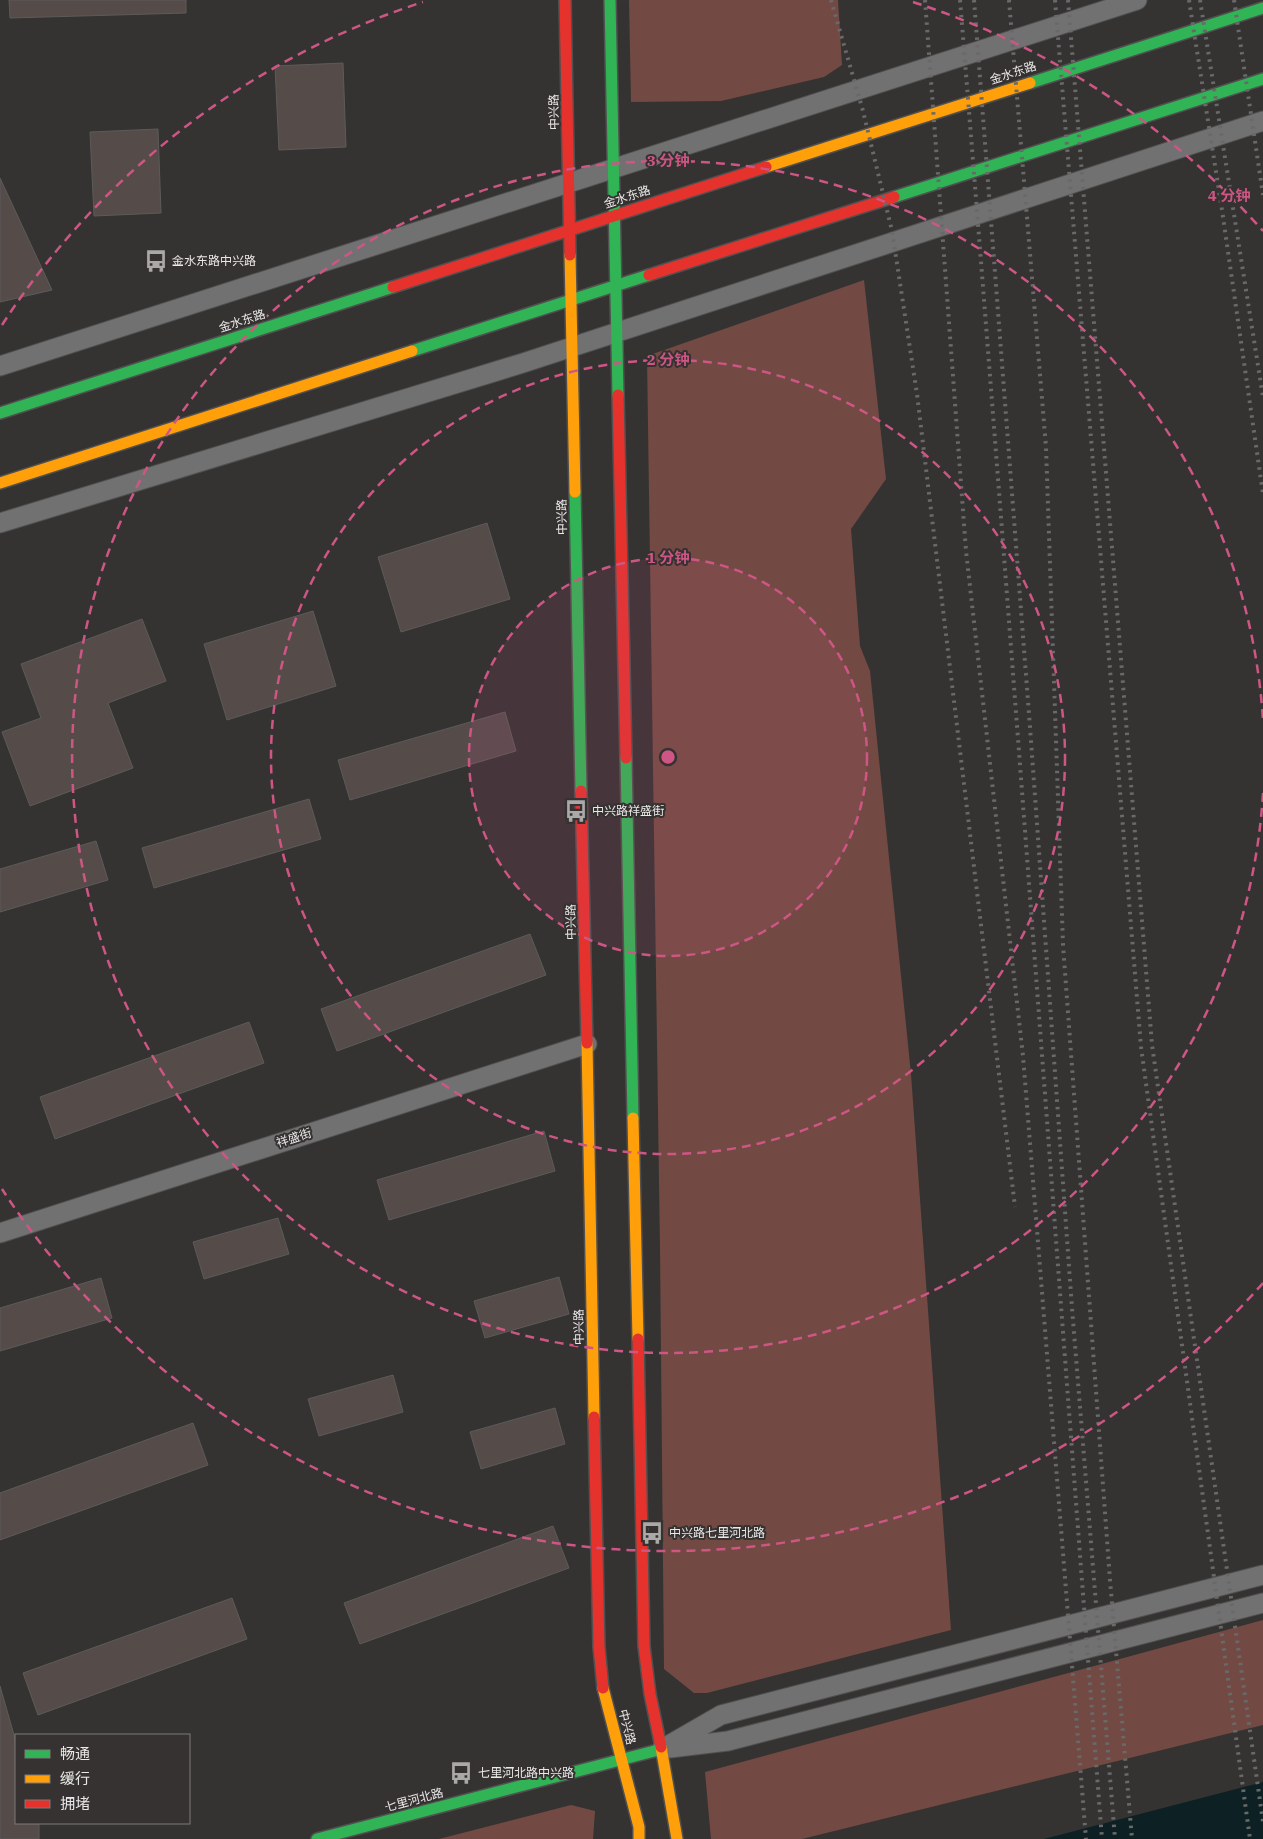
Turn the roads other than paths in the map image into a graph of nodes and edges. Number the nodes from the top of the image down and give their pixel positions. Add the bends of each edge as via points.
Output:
1 (565, 0) edge
2 (610, 0) edge
3 (1137, 0) edge
4 (1263, 8) edge
5 (1263, 79) edge
6 (1263, 121) edge
7 (613, 168) junction
8 (569, 183) junction
9 (614, 216) junction
10 (570, 230) junction
11 (616, 286) junction
12 (571, 300) junction
13 (617, 332) junction
14 (572, 347) junction
15 (0, 366) edge
16 (0, 413) edge
17 (0, 484) edge
18 (0, 523) edge
19 (587, 1044) junction
20 (0, 1232) edge
21 (1263, 1576) edge
22 (1263, 1603) edge
23 (662, 1749) junction
24 (622, 1760) junction
25 (318, 1839) edge
26 (639, 1839) edge
27 (677, 1839) edge

1 - 8 street, 中兴路
2 - 7 street
3 - 7 street
4 - 9 street, 金水东路
5 - 11 street
6 - 13 street
7 - 8 street
7 - 9 street
8 - 10 street, 中兴路
8 - 15 street
9 - 10 street, 金水东路
9 - 11 street
10 - 12 street, 中兴路
10 - 16 street, 金水东路
11 - 12 street
11 - 13 street
12 - 14 street, 中兴路
12 - 17 street
13 - 14 street
13 - 23 street via 644,1646 645,1672
14 - 18 street
14 - 19 street, 中兴路
19 - 20 street, 祥盛街
19 - 24 street, 中兴路 via 599,1647 603,1688
21 - 23 street via 721,1716
22 - 23 street via 728,1741
23 - 24 street, 七里河北路
23 - 27 street
24 - 25 street, 七里河北路
24 - 26 street, 中兴路 via 639,1827

